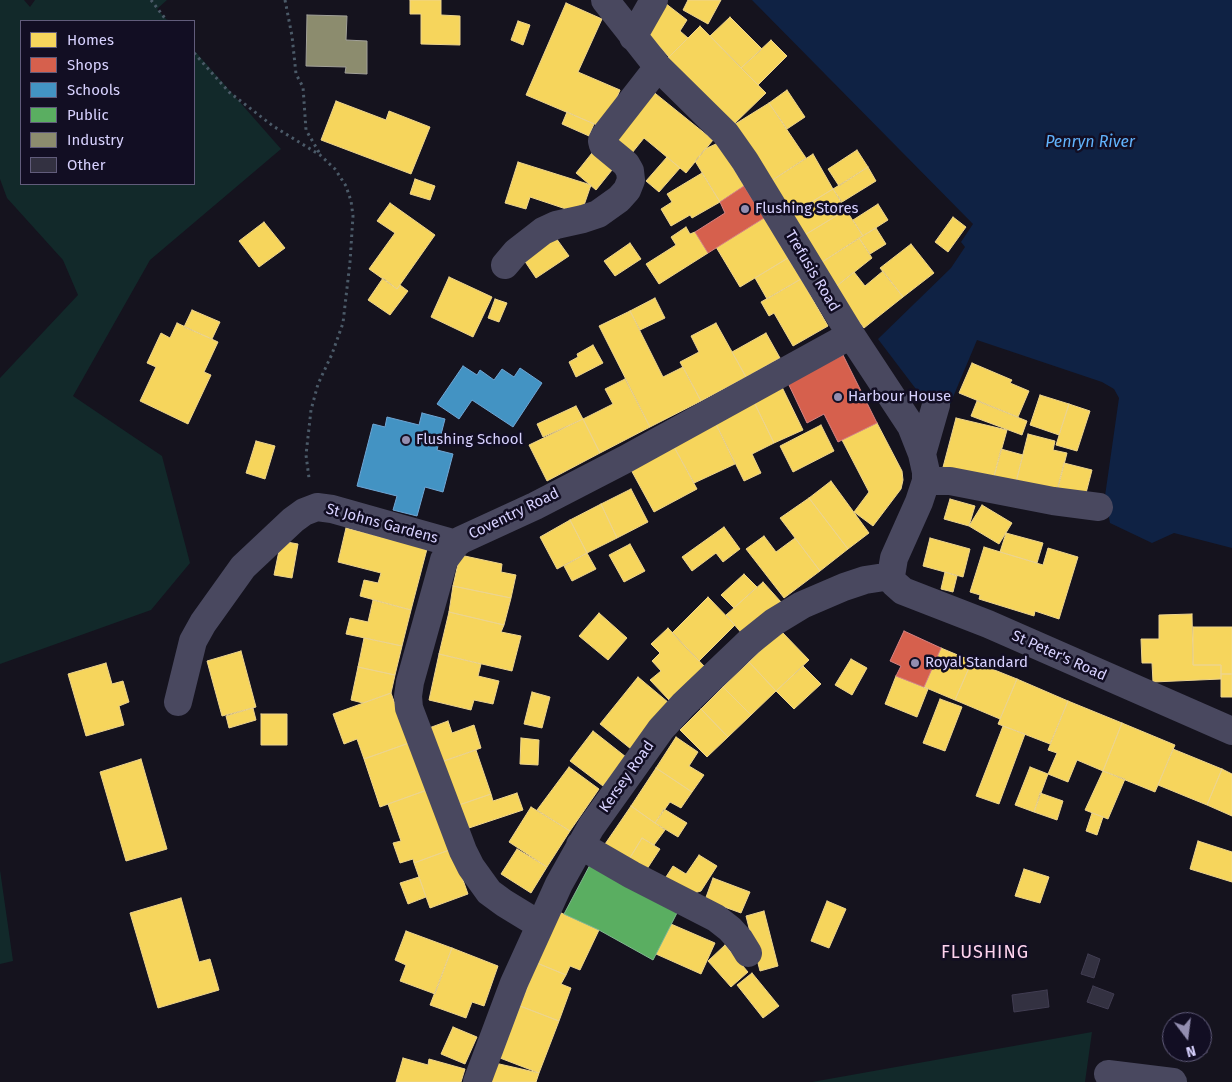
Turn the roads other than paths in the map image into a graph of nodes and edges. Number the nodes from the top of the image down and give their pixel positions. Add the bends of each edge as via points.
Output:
1 (605, 0) edge
2 (654, 0) edge
3 (633, 36) junction
4 (658, 67) junction
5 (505, 265) dead end
6 (851, 335) junction
7 (936, 405) dead end
8 (922, 454) junction
9 (926, 480) junction
10 (1099, 507) dead end
11 (456, 544) junction
12 (891, 576) junction
13 (178, 702) dead end
14 (1232, 731) edge
15 (580, 845) junction
16 (540, 925) junction
17 (748, 953) dead end
18 (1108, 1074) dead end
19 (477, 1082) edge
20 (1173, 1082) edge

1 - 3 street, Trefusis Road
2 - 3 street
3 - 4 street, Trefusis Road
4 - 5 street via 602,141 630,171 627,190 598,214 556,225 544,232 516,252
4 - 6 street, Trefusis Road via 726,134
6 - 8 street, Trefusis Road via 911,426
6 - 11 street, Coventry Road via 624,460
7 - 8 street
8 - 9 street, Trefusis Road
9 - 10 street via 950,481
9 - 12 street, Trefusis Road via 894,558
11 - 13 street, St Johns Gardens via 332,509 317,507 304,512 243,567 202,623 193,641
11 - 16 street, Coventry Road via 444,560 410,682 409,708 471,867 489,892
12 - 14 street, St Peter's Road via 903,591 988,624
12 - 15 street, Kersey Road via 865,580 822,595 774,622 749,642 661,729
15 - 16 street, Kersey Road
15 - 17 street via 716,918 730,928
16 - 19 street, Kersey Road
18 - 20 street

